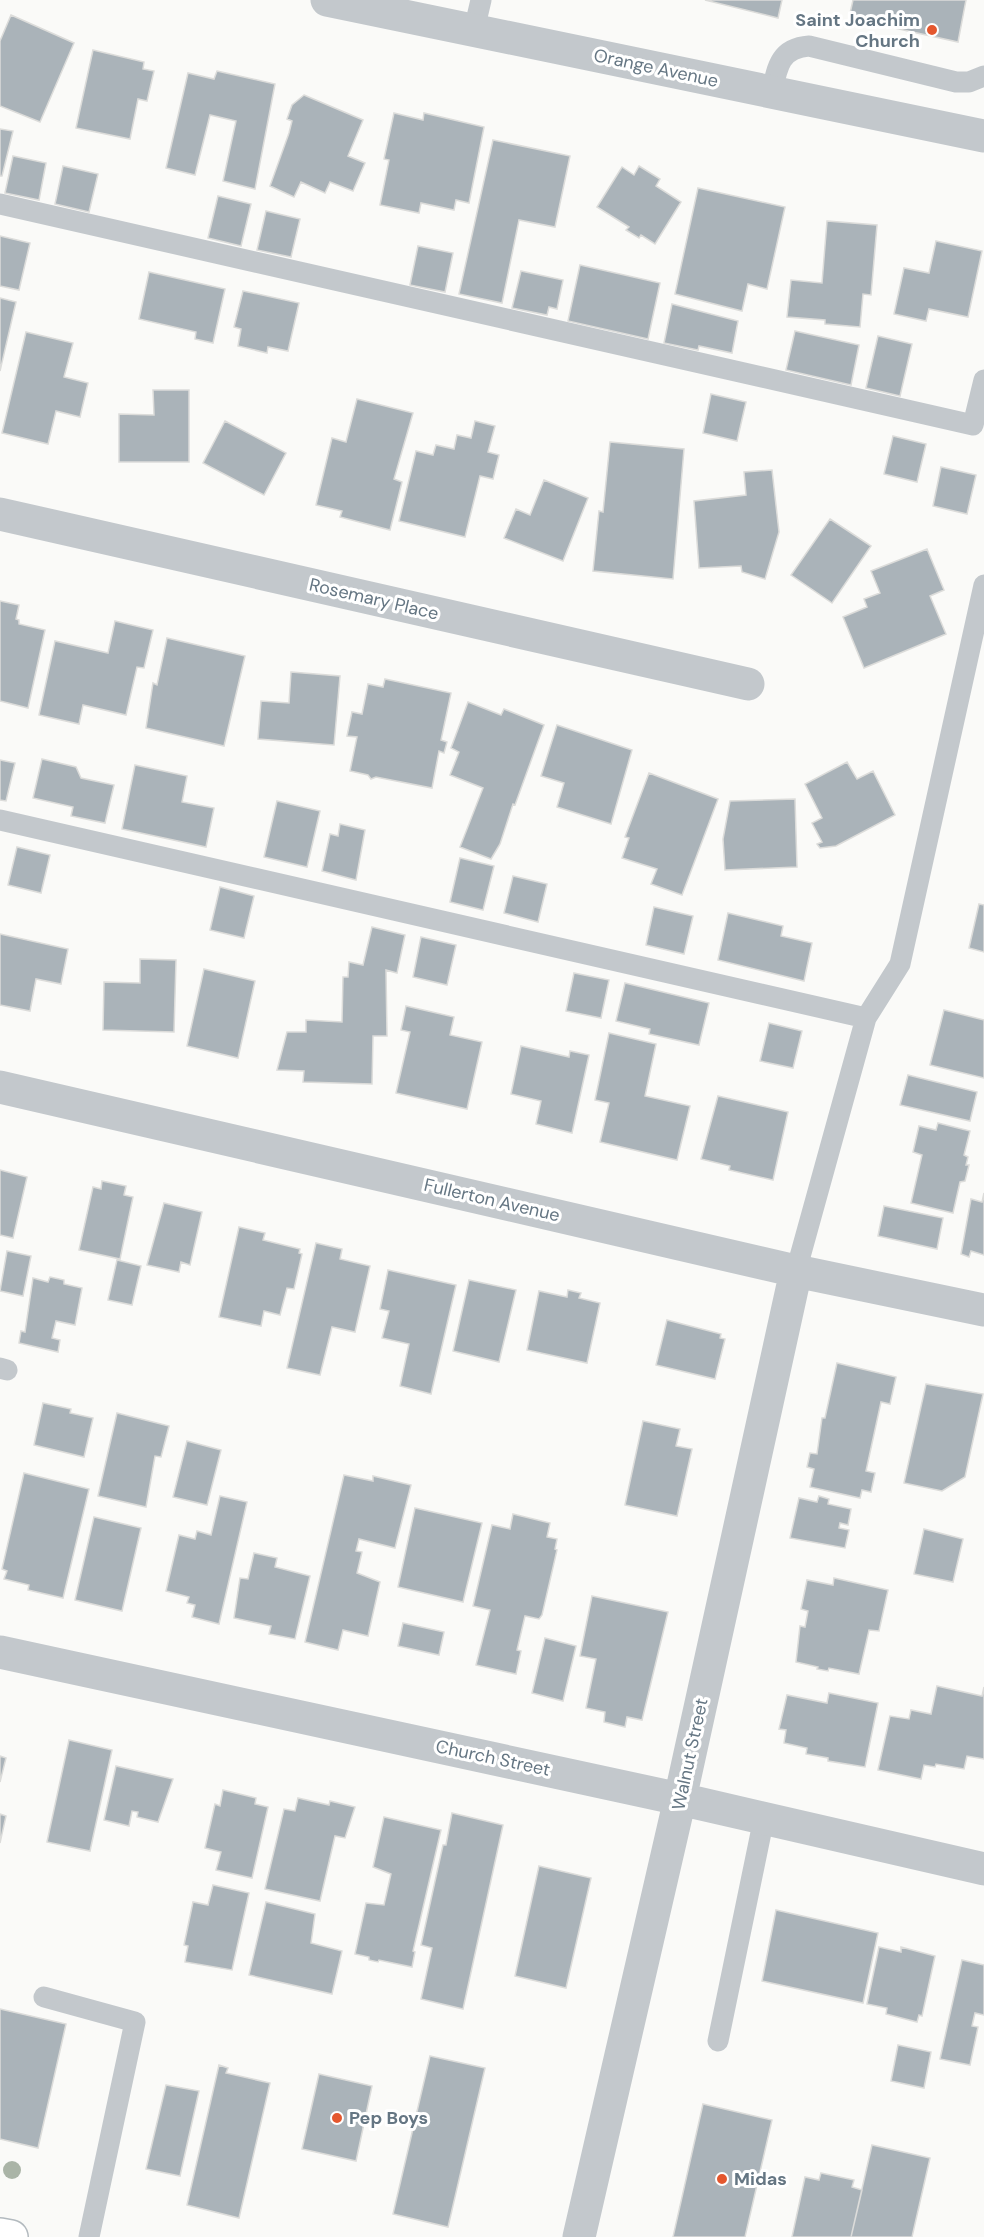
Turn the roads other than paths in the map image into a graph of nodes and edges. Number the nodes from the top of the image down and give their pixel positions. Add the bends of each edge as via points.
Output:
1 (327, 0) edge
2 (477, 15) edge
3 (984, 76) edge
4 (772, 92) junction
5 (984, 136) edge
6 (0, 204) edge
7 (984, 380) edge
8 (0, 514) edge
9 (984, 585) edge
10 (748, 684) dead end
11 (0, 820) edge
12 (866, 1018) junction
13 (0, 1087) edge
14 (796, 1270) junction
15 (984, 1311) edge
16 (0, 1652) edge
17 (680, 1799) junction
18 (764, 1818) junction
19 (984, 1869) edge
20 (44, 1997) dead end
21 (718, 2041) dead end
22 (0, 2235) edge
23 (11, 2237) edge
24 (90, 2237) edge
25 (579, 2237) edge

1 - 2 street, Orange Avenue
2 - 4 street, Orange Avenue
3 - 4 lane via 956,82 809,46 787,52 778,62
4 - 5 street, Orange Avenue
6 - 7 lane via 973,425
8 - 10 street, Rosemary Place
9 - 12 lane via 900,964
11 - 12 lane
12 - 14 lane
13 - 14 street, Fullerton Avenue
14 - 15 street, Fullerton Avenue
14 - 17 street, Walnut Street
16 - 17 street, Church Street
17 - 18 street, Church Street
17 - 25 street, Walnut Street
18 - 19 street, Church Street
18 - 21 lane
20 - 24 lane via 135,2022
22 - 23 main road

